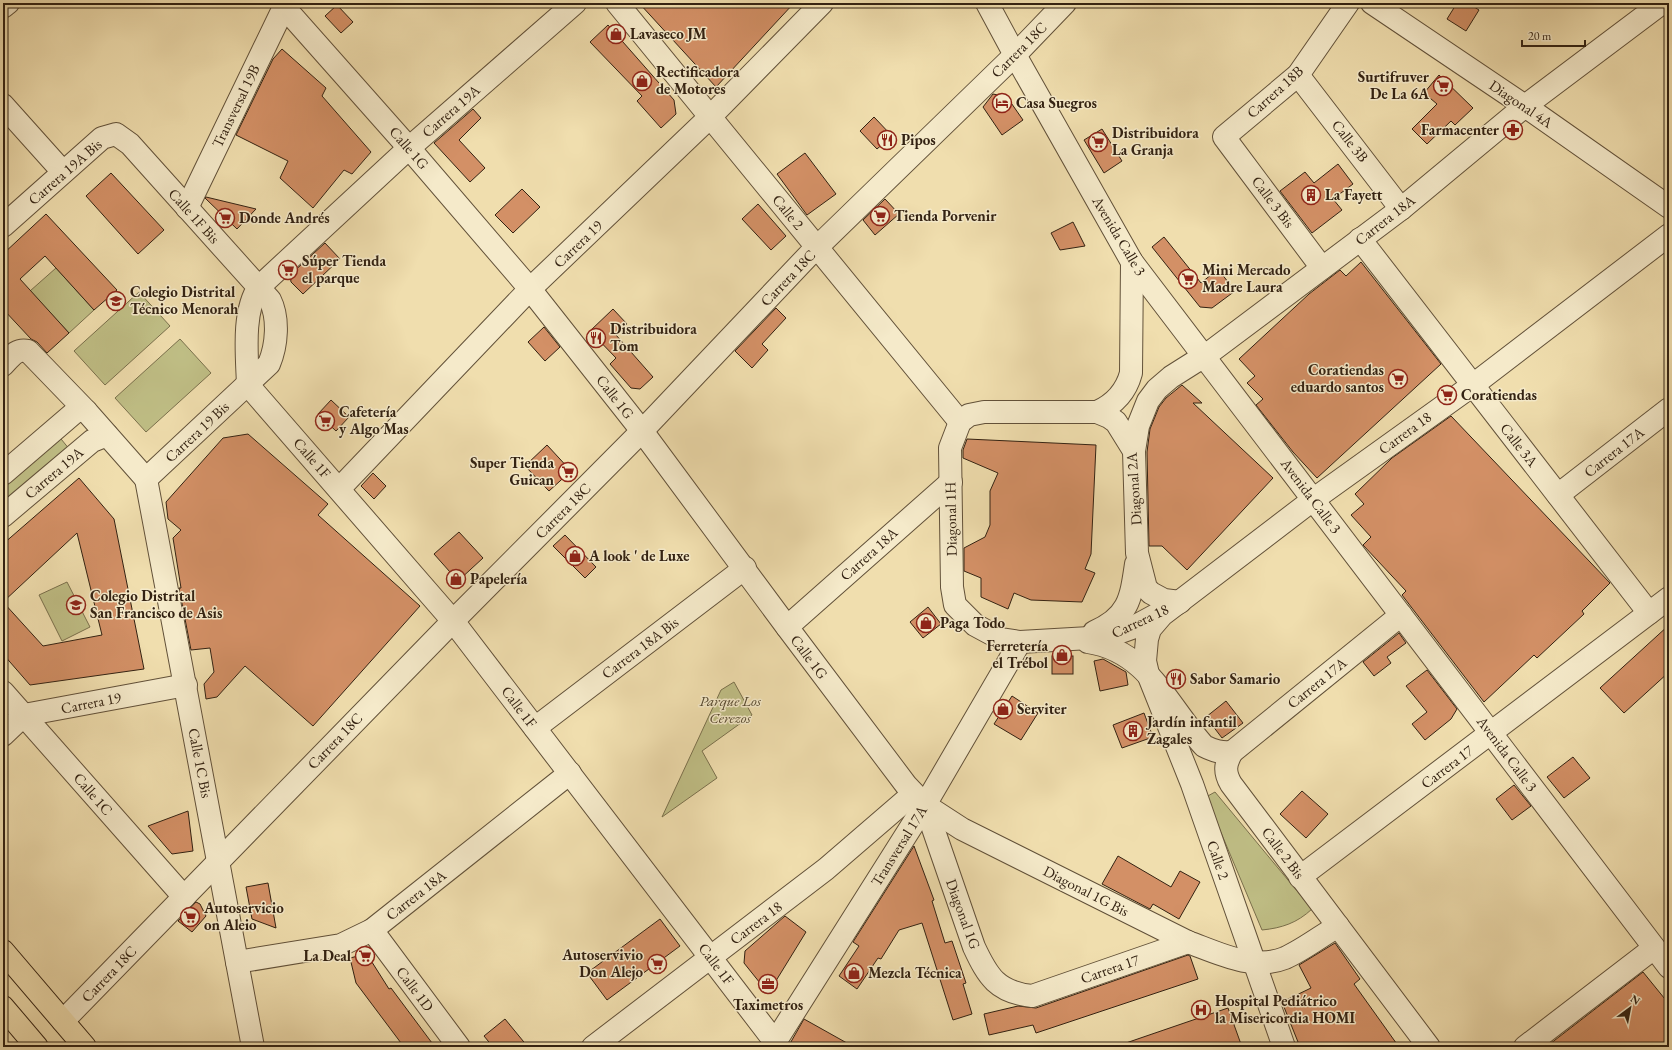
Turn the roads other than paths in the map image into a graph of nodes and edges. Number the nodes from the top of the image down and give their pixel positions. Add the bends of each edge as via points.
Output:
1 (8, 3) edge
2 (575, 3) edge
3 (617, 3) edge
4 (822, 3) edge
5 (987, 3) edge
6 (1065, 3) edge
7 (1348, 3) edge
8 (1374, 3) edge
9 (1662, 3) edge
10 (285, 5) edge
11 (3, 8) edge
12 (1015, 56) junction
13 (1298, 75) junction
14 (3, 105) edge
15 (1524, 106) junction
16 (710, 117) junction
17 (1224, 137) joint
18 (130, 144) joint
19 (409, 148) junction
20 (63, 172) junction
21 (1669, 207) edge
22 (186, 208) junction
23 (1400, 209) junction
24 (3, 226) edge
25 (1669, 235) edge
26 (1360, 239) junction
27 (817, 247) junction
28 (1132, 262) junction
29 (1322, 268) junction
30 (259, 287) junction
31 (530, 289) junction
32 (1205, 355) junction
33 (3, 365) edge
34 (248, 385) junction
35 (1473, 385) junction
36 (1669, 409) edge
37 (86, 411) junction
38 (1097, 412) junction
39 (960, 422) junction
40 (642, 432) junction
41 (107, 435) junction
42 (1134, 451) junction
43 (3, 474) edge
44 (146, 479) junction
45 (950, 482) junction
46 (339, 489) junction
47 (1558, 495) junction
48 (1314, 499) junction
49 (3, 516) edge
50 (1137, 553) junction
51 (745, 568) junction
52 (1669, 598) edge
53 (1180, 602) junction
54 (1649, 613) junction
55 (963, 614) joint
56 (1401, 614) junction
57 (453, 621) junction
58 (787, 627) junction
59 (1076, 640) junction
60 (1020, 642) junction
61 (1148, 674) junction
62 (186, 685) junction
63 (3, 692) edge
64 (24, 715) junction
65 (534, 728) junction
66 (1491, 732) junction
67 (3, 735) edge
68 (1232, 752) junction
69 (570, 774) junction
70 (919, 799) junction
71 (218, 862) junction
72 (1300, 877) junction
73 (184, 897) junction
74 (1338, 926) junction
75 (372, 930) junction
76 (1188, 942) junction
77 (1654, 948) junction
78 (3, 951) edge
79 (711, 958) junction
80 (237, 962) junction
81 (1254, 962) junction
82 (1669, 967) edge
83 (1032, 996) joint
84 (3, 1007) edge
85 (63, 1021) junction
86 (774, 1044) edge
87 (37, 1047) edge
88 (85, 1047) edge
89 (253, 1047) edge
90 (458, 1047) edge
91 (593, 1047) edge
92 (1284, 1047) edge
93 (1429, 1047) edge
94 (1525, 1047) edge

1 - 11 street
2 - 19 street, Carrera 19A
3 - 16 street, Calle 2
4 - 16 street, Carrera 19
5 - 12 street, Avenida Calle 3
6 - 12 street, Carrera 18C
7 - 13 street, Carrera 18B
8 - 15 street, Diagonal 4A
9 - 15 street, Carrera 18A
10 - 19 street, Calle 1G
10 - 22 street, Transversal 19B
12 - 27 street, Carrera 18C
12 - 28 street, Avenida Calle 3
13 - 17 street, Carrera 18B
13 - 23 street, Calle 3B
14 - 20 street
15 - 21 street, Diagonal 4A
15 - 23 street, Carrera 18A
16 - 27 street, Calle 2
16 - 31 street, Carrera 19
17 - 29 street, Calle 3 Bis
18 - 20 street, Carrera 19A Bis via 116,134 109,134
18 - 22 street, Calle 1F Bis
19 - 30 street, Carrera 19A
19 - 31 street, Calle 1G
20 - 24 street, Carrera 19A Bis
22 - 30 street, Calle 1F Bis
23 - 26 street, Carrera 18A
25 - 35 street, Carrera 18
26 - 29 street, Carrera 18A
26 - 35 street, Calle 3A
27 - 39 street, Calle 2
27 - 40 street, Carrera 18C
28 - 32 street, Avenida Calle 3
28 - 38 street via 1131,373 1115,402
29 - 32 street, Carrera 18A
30 - 34 street, Carrera 19 Bis via 275,308 275,348 269,364
31 - 40 street, Calle 1G
31 - 46 street, Carrera 19
32 - 42 street, Carrera 18A via 1171,377 1148,401 1138,426
32 - 48 street, Avenida Calle 3
33 - 37 street via 17,351 28,351
34 - 44 street, Carrera 19 Bis
34 - 46 street, Calle 1F
35 - 47 street, Calle 3A
35 - 48 street, Carrera 18
36 - 47 street, Carrera 17A
37 - 41 street
37 - 43 street via 74,413
38 - 39 street via 984,412 969,415
38 - 42 street, Diagonal 2A via 1109,416 1116,422
39 - 45 street, Diagonal 1H via 950,448
40 - 51 street, Calle 1G
40 - 57 street, Carrera 18C
41 - 44 street
41 - 49 street, Carrera 19A via 92,441
42 - 50 street, Diagonal 2A
44 - 62 street, Calle 1C Bis
45 - 55 street, Diagonal 1H via 952,592 955,605
45 - 58 street, Carrera 18A
46 - 57 street, Calle 1F
47 - 54 street, Calle 3A
48 - 53 street, Carrera 18
48 - 56 street, Avenida Calle 3
50 - 53 street, Diagonal 2A via 1146,588 1164,600
50 - 59 street, Carrera 18 via 1132,591 1124,611 1106,627
51 - 58 street, Calle 1G
51 - 65 street, Carrera 18A Bis
52 - 54 street, Carrera 17
53 - 59 street, Carrera 18 via 1132,628 1113,635
53 - 61 street, Carrera 18 via 1150,629 1145,650
54 - 66 street, Carrera 17
55 - 60 street, Carrera 18 via 989,634
56 - 66 street, Avenida Calle 3
56 - 68 street, Carrera 17A
57 - 65 street, Calle 1F
57 - 71 street, Carrera 18C
58 - 70 street, Calle 1G
59 - 60 street, Carrera 18
59 - 61 street, Carrera 18 via 1097,643 1120,651
60 - 70 street, Transversal 17A
61 - 68 street via 1204,746 1218,752
61 - 81 street, Calle 2 via 1192,784
62 - 64 street, Carrera 19
62 - 71 street, Calle 1C Bis
63 - 64 street, Calle 1C
64 - 67 street
64 - 73 street, Calle 1C
65 - 69 street, Calle 1F
66 - 72 street, Carrera 17
66 - 77 street, Avenida Calle 3
68 - 72 street, Calle 2 Bis via 1226,761 1225,769 1231,784
69 - 75 street, Carrera 18A
69 - 79 street, Calle 1F
70 - 76 street, Diagonal 1G Bis via 962,829
70 - 79 street, Carrera 18
70 - 83 street, Diagonal 1G via 984,969 994,982 1007,990
70 - 86 street, Transversal 17A
71 - 73 street, Carrera 18C
71 - 80 street, Calle 1C Bis
72 - 74 street, Calle 2 Bis
73 - 85 street, Carrera 18C
74 - 81 street, Diagonal 1G Bis via 1285,958
74 - 93 street, Calle 2 Bis
75 - 80 street, Carrera 18A via 341,945
75 - 90 street, Calle 1D
76 - 81 street, Diagonal 1G Bis via 1226,957
76 - 83 street, Carrera 17
77 - 82 street, Avenida Calle 3
77 - 94 street
78 - 85 main road
79 - 86 street, Calle 1F
79 - 91 street, Carrera 18
80 - 89 street, Calle 1C Bis
81 - 92 street, Calle 2
84 - 87 main road
85 - 88 main road

